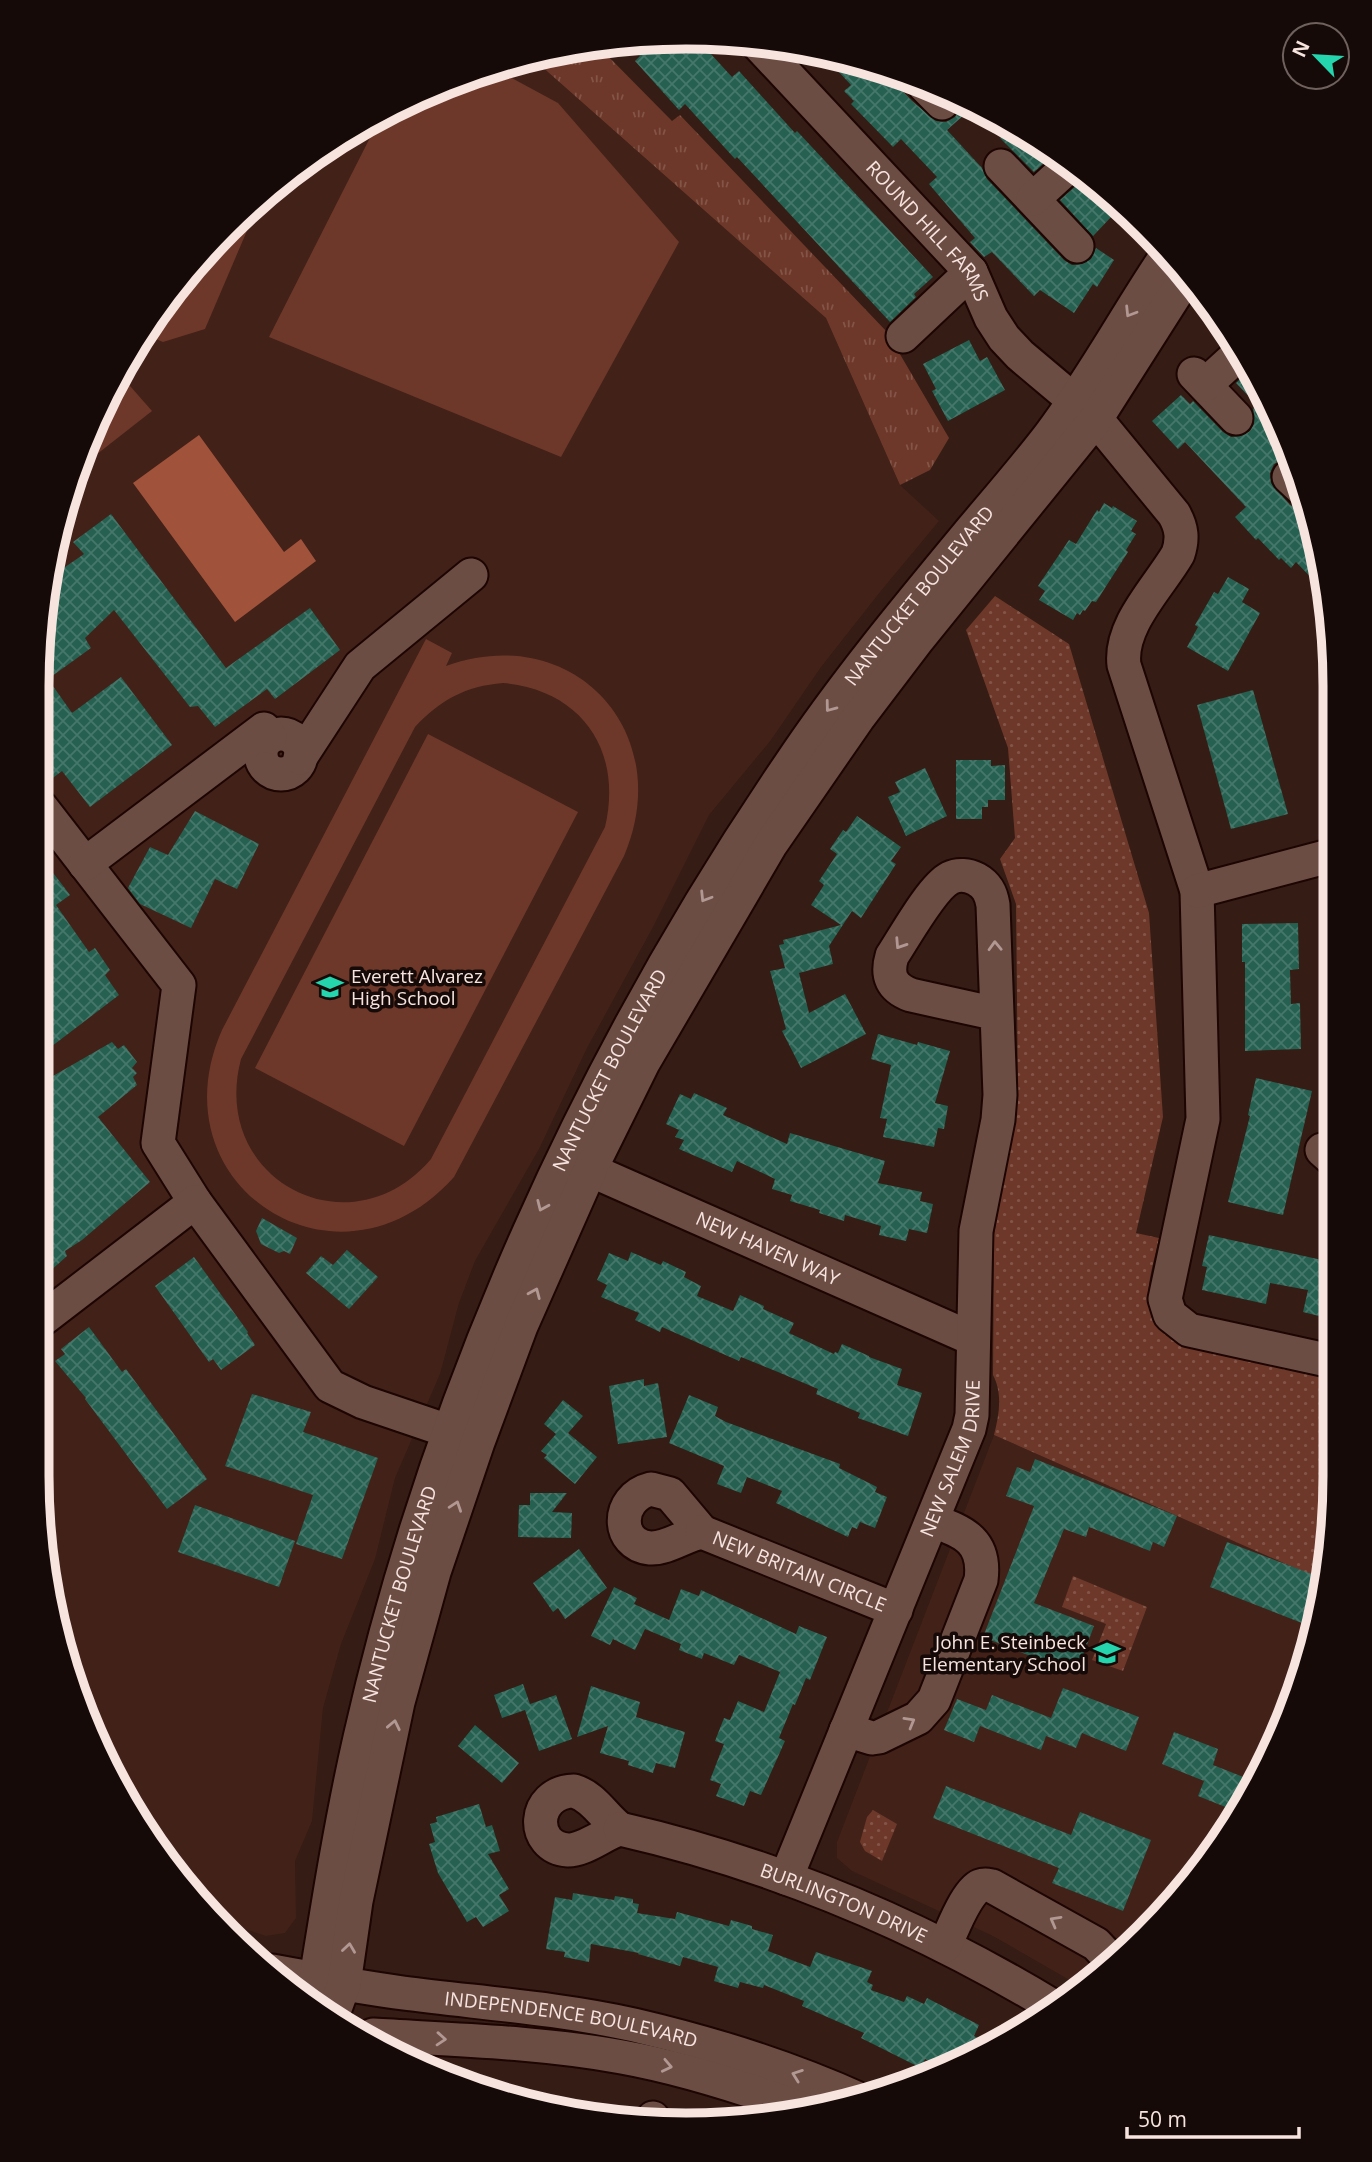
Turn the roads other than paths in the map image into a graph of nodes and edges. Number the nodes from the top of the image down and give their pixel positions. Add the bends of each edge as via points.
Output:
1 (767, 54) edge
2 (1001, 166) dead end
3 (1062, 172) edge
4 (1033, 199) junction
5 (1077, 246) dead end
6 (1162, 263) edge
7 (971, 272) junction
8 (1180, 285) edge
9 (903, 336) dead end
10 (1232, 358) edge
11 (1085, 409) junction
12 (1236, 418) dead end
13 (471, 575) dead end
14 (49, 817) edge
15 (1323, 858) edge
16 (85, 864) junction
17 (1197, 891) junction
18 (997, 1014) dead end
19 (577, 1164) junction
20 (195, 1202) junction
21 (49, 1314) edge
22 (973, 1339) junction
23 (1323, 1359) edge
24 (464, 1437) junction
25 (933, 1521) junction
26 (702, 1532) dead end
27 (896, 1610) junction
28 (846, 1730) junction
29 (620, 1829) dead end
30 (786, 1878) junction
31 (944, 1946) junction
32 (1106, 1955) edge
33 (303, 1984) edge
34 (329, 1996) edge
35 (1046, 2002) edge
36 (382, 2036) edge
37 (844, 2093) edge
38 (790, 2104) edge

1 - 7 street, ROUND HILL FARMS
2 - 4 street
3 - 4 street
4 - 5 street
6 -> 11 street, NANTUCKET BOULEVARD via 1090,379
7 - 9 street
7 - 11 street, ROUND HILL FARMS via 1004,338
8 - 11 street, NANTUCKET BOULEVARD
10 - 12 street via 1200,379
11 - 17 street, ROUND HILL FARMS via 1180,524 1178,554 1133,623 1123,655
11 - 19 street, NANTUCKET BOULEVARD via 771,844 643,1063
13 - 16 street via 360,666 300,758 295,739 283,734 270,737 264,729
14 - 16 street
15 - 17 street
16 - 20 street via 179,985 158,1143
17 - 23 street, ROUND HILL FARMS via 1203,1119 1165,1299 1167,1309 1189,1330
18 - 22 street, NEW SALEM DRIVE via 1000,1096 976,1231
19 - 22 street, NEW HAVEN WAY
19 - 24 street, NANTUCKET BOULEVARD via 521,1326
20 - 21 street
20 - 24 street via 330,1386
22 - 25 street, NEW SALEM DRIVE via 969,1429
24 - 34 street, NANTUCKET BOULEVARD via 434,1572 398,1702 356,1901
25 - 27 street, NEW SALEM DRIVE
28 -> 25 street via 879,1738 918,1718 934,1700 983,1566 980,1551 966,1535
26 - 27 street, NEW BRITAIN CIRCLE
27 - 28 street, NEW SALEM DRIVE
28 - 30 street, NEW SALEM DRIVE
29 - 30 street, BURLINGTON DRIVE via 690,1845
30 - 31 street, BURLINGTON DRIVE
32 -> 31 street via 1096,1944 992,1885 978,1887 969,1897
31 - 35 street, BURLINGTON DRIVE
33 - 34 street, INDEPENDENCE BOULEVARD
37 -> 34 street, INDEPENDENCE BOULEVARD via 742,2054 634,2025 558,2012
36 -> 38 street, INDEPENDENCE BOULEVARD via 621,2056 687,2070

